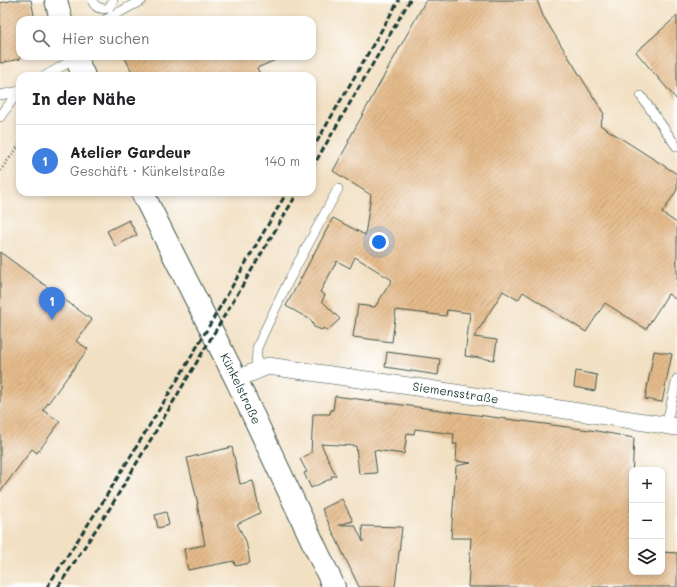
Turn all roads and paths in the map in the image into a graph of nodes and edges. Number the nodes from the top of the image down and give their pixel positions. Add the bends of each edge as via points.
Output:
1 (56, 0) edge
2 (92, 0) edge
3 (113, 0) edge
4 (142, 0) edge
5 (60, 16) edge
6 (112, 16) edge
7 (78, 63) edge
8 (55, 72) edge
9 (16, 92) edge
10 (0, 95) edge
11 (16, 96) edge
12 (641, 96) dead end
13 (0, 118) edge
14 (677, 147) edge
15 (16, 149) edge
16 (0, 171) edge
17 (338, 189) dead end
18 (144, 196) edge
19 (256, 371) junction
20 (236, 379) junction
21 (677, 379) edge
22 (671, 426) edge
23 (334, 587) edge

1 - 5 street
2 - 3 lane via 96,7 104,9 109,8
4 - 6 lane
7 - 8 lane
9 - 10 lane
11 - 13 lane
12 - 14 lane
15 - 16 path
17 - 19 lane via 264,332 257,348
18 - 20 street, Künkelstraße
19 - 20 street, Siemensstraße
19 - 22 street, Siemensstraße via 268,366
20 - 23 street, Künkelstraße
21 - 22 lane

